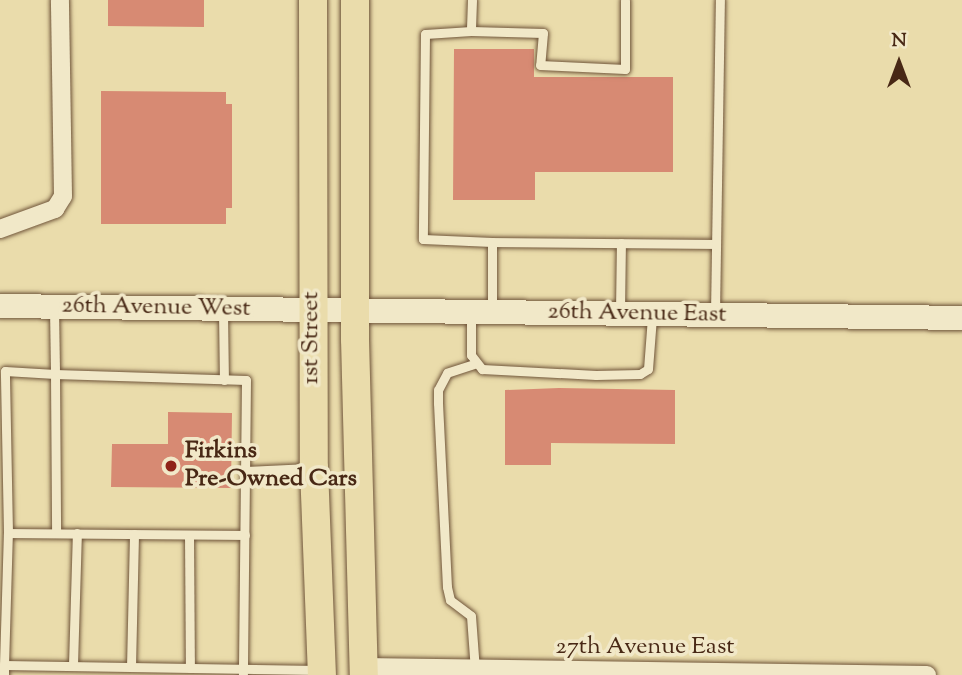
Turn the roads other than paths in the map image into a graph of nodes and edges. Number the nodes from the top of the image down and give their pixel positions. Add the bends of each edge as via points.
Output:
1 (60, 0) edge
2 (313, 0) edge
3 (355, 0) edge
4 (472, 0) edge
5 (625, 0) edge
6 (720, 0) edge
7 (471, 31) junction
8 (0, 229) edge
9 (492, 242) junction
10 (621, 243) junction
11 (715, 244) junction
12 (0, 306) edge
13 (54, 306) junction
14 (223, 309) junction
15 (312, 311) junction
16 (354, 311) junction
17 (481, 312) junction
18 (620, 313) junction
19 (652, 314) junction
20 (715, 314) junction
21 (962, 318) edge
22 (474, 364) junction
23 (55, 374) junction
24 (224, 380) junction
25 (314, 468) junction
26 (245, 471) junction
27 (8, 533) junction
28 (56, 533) junction
29 (77, 533) junction
30 (134, 534) junction
31 (189, 535) junction
32 (245, 535) junction
33 (74, 665) junction
34 (131, 667) junction
35 (190, 668) junction
36 (4, 670) edge
37 (91, 671) edge
38 (364, 671) edge
39 (243, 672) edge
40 (475, 672) junction
41 (323, 674) edge
42 (927, 675) edge

1 - 8 street via 63,196 55,209
2 - 15 main road, 1st Street
3 - 16 main road, 1st Street
4 - 7 lane
5 - 7 lane via 625,69 540,65 543,33
6 - 11 lane
7 - 9 lane via 425,34 423,239
9 - 10 lane
9 - 17 lane
10 - 11 lane
10 - 18 lane
11 - 20 lane
12 - 13 street, 26th Avenue West
13 - 14 street, 26th Avenue West
13 - 23 lane
14 - 15 street, 26th Avenue West
14 - 24 lane
15 - 16 street, 26th Avenue East
15 - 25 main road, 1st Street
16 - 17 street, 26th Avenue East
16 - 38 main road, 1st Street
17 - 18 street, 26th Avenue East
17 - 22 lane
18 - 19 street, 26th Avenue East
19 - 20 street, 26th Avenue East
19 - 22 lane via 651,358 648,369 640,374 516,373
20 - 21 street, 26th Avenue East
22 - 40 lane via 447,373 438,390 438,403 447,587 450,600 471,616
23 - 24 lane
23 - 27 lane via 5,371
23 - 28 lane
24 - 26 lane via 246,380
25 - 26 lane
25 - 41 main road, 1st Street
26 - 32 lane
27 - 28 lane
27 - 36 lane
28 - 29 lane
29 - 30 lane
29 - 33 lane
30 - 31 lane
30 - 34 lane
31 - 32 lane
31 - 35 lane
32 - 39 lane
33 - 36 lane
33 - 37 lane
34 - 35 lane
34 - 37 lane
35 - 39 lane
38 - 40 street, 27th Avenue East
39 - 41 lane
40 - 42 street, 27th Avenue East

